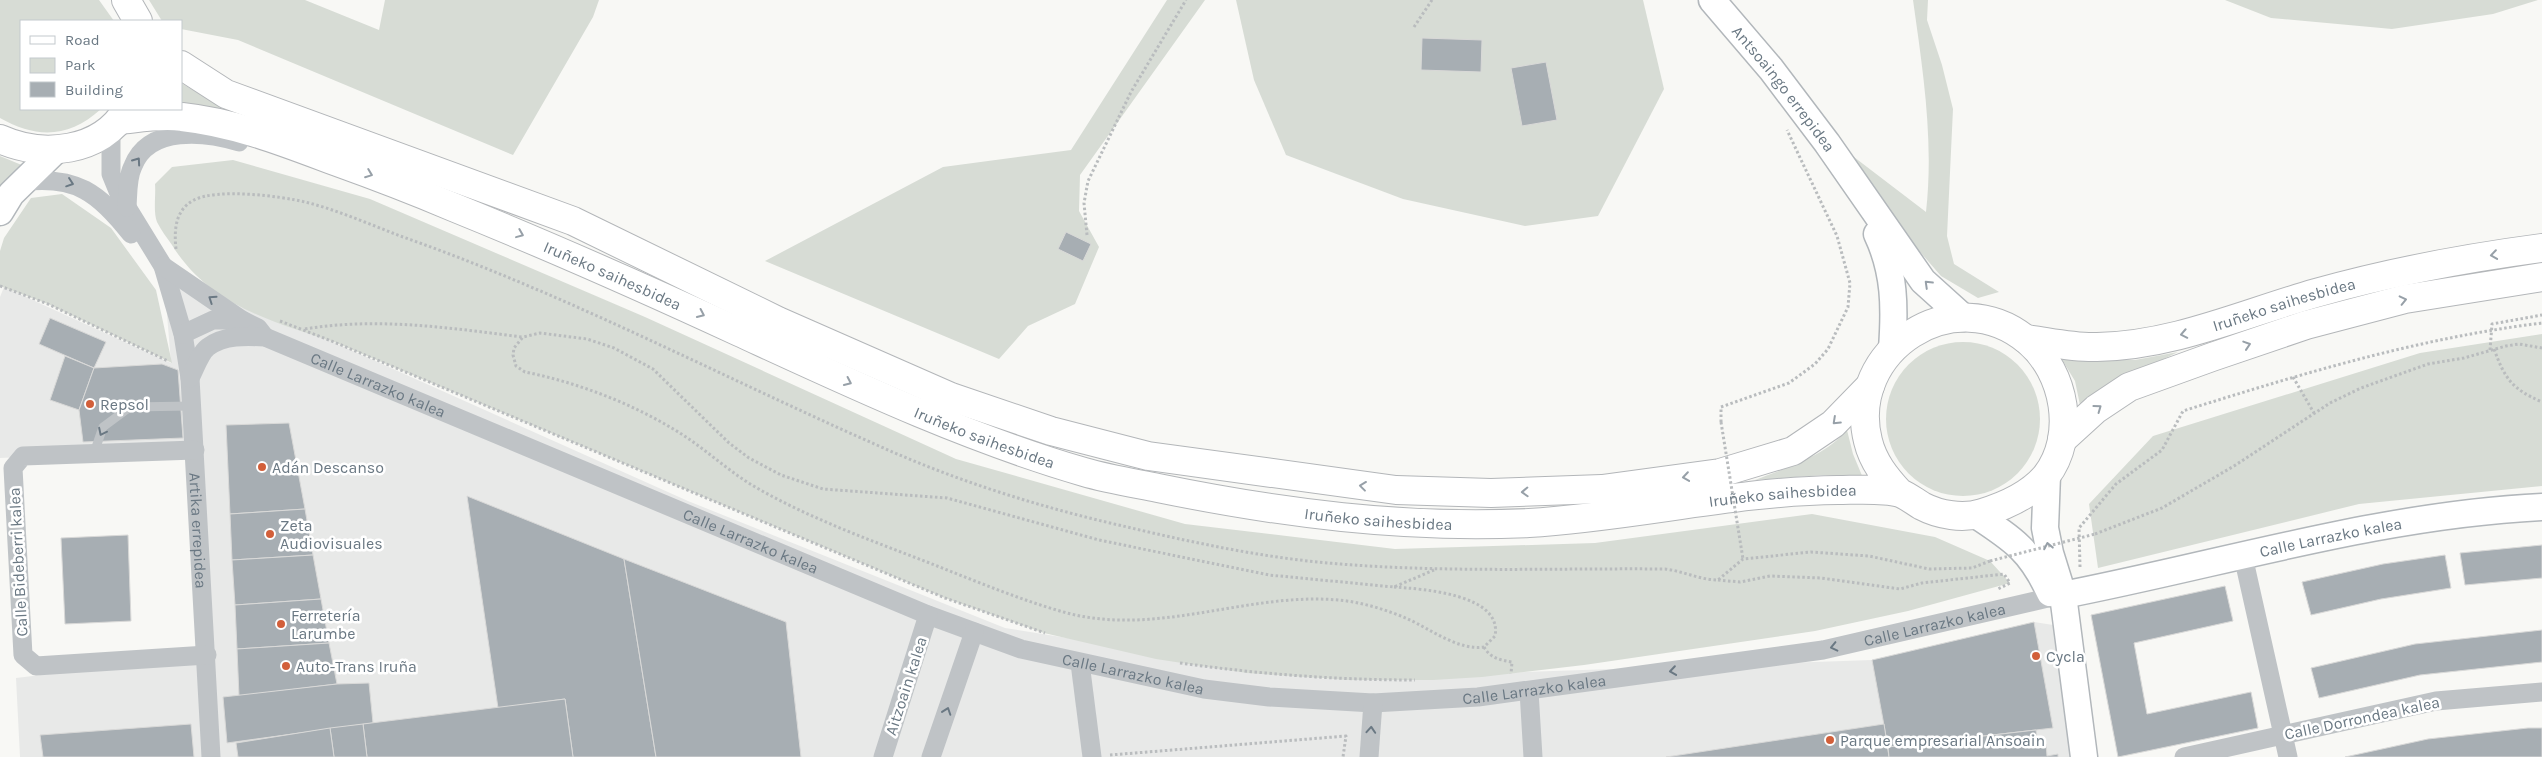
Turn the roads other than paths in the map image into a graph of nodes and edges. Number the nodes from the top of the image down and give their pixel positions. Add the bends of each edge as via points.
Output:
1 (126, 0) edge
2 (1712, 0) edge
3 (137, 20) edge
4 (182, 66) edge
5 (119, 119) edge
6 (0, 139) edge
7 (55, 151) junction
8 (330, 159) junction
9 (1851, 179) junction
10 (22, 182) junction
11 (126, 207) junction
12 (0, 212) edge
13 (2542, 248) edge
14 (163, 266) junction
15 (2542, 277) edge
16 (176, 305) junction
17 (1964, 318) junction
18 (242, 320) junction
19 (183, 334) junction
20 (265, 338) junction
21 (2026, 339) junction
22 (1892, 349) junction
23 (190, 378) junction
24 (1870, 386) junction
25 (193, 406) junction
26 (2062, 440) junction
27 (195, 450) junction
28 (94, 453) junction
29 (2046, 475) junction
30 (1900, 493) junction
31 (2542, 507) edge
32 (1976, 515) junction
33 (2242, 556) junction
34 (2057, 596) junction
35 (928, 615) junction
36 (974, 632) junction
37 (206, 655) junction
38 (1080, 663) junction
39 (1529, 691) junction
40 (2542, 692) edge
41 (1373, 703) junction
42 (2283, 735) junction
43 (211, 757) edge
44 (883, 757) edge
45 (931, 757) edge
46 (1092, 757) edge
47 (1369, 757) edge
48 (1533, 757) edge
49 (2084, 757) edge
50 (2184, 757) edge
51 (2288, 757) edge

1 - 3 highway
2 - 9 street, Antsoaingo errepidea via 1771,70
24 -> 4 highway, Iruñeko saihesbidea via 1833,424 1793,451 1720,473 1602,489 1491,493 1396,490 1148,456 1051,431 951,397 778,321 573,221 226,94
5 - 7 highway via 86,143
5 - 8 highway, Iruñeko saihesbidea via 176,115 242,127
5 - 11 street, Artika errepidea via 111,174
6 - 7 highway via 27,149
7 - 10 street
11 -> 8 street via 133,164 160,139 198,134 227,138 294,160
8 -> 30 highway, Iruñeko saihesbidea via 583,260 908,410 993,443 1090,474 1249,507 1393,522 1529,523 1799,490
17 -> 9 street, Antsoaingo errepidea via 1923,281
9 - 22 street, Antsoaingo errepidea via 1886,253 1894,288
10 - 12 street
10 -> 16 street, Artika errepidea via 61,180 83,188 117,216 149,257
11 - 14 street, Artika errepidea
13 -> 21 highway, Iruñeko saihesbidea via 2408,269 2316,293 2193,332 2147,341 2096,347
14 - 16 street, Artika errepidea
18 -> 14 street, Calle Larrazko kalea
26 -> 15 highway, Iruñeko saihesbidea via 2096,409 2129,387 2212,357 2306,326 2405,299
16 - 19 street, Artika errepidea
17 - 21 highway via 1986,320 2007,327
17 - 22 highway via 1924,326
18 - 19 street via 213,320
18 - 20 street, Calle Larrazko kalea via 258,328
19 - 23 street, Artika errepidea
20 - 23 street, Calle Larrazko kalea via 227,338 207,348
20 - 35 street, Calle Larrazko kalea
21 - 26 highway via 2045,359 2058,384 2063,409
22 - 24 highway
23 - 25 street, Artika errepidea
24 - 30 highway via 1864,415 1868,444 1881,471
25 - 27 street, Artika errepidea
25 -> 28 lane via 130,407 103,427
26 - 29 highway
27 - 28 street, Calle Bideberri kalea
27 - 37 street, Artika errepidea
28 - 37 street, Calle Bideberri kalea via 23,456 13,468 23,655 36,666
29 - 32 highway via 2030,492
34 -> 29 street via 2045,528
30 - 32 highway via 1930,510
31 - 33 street, Calle Larrazko kalea via 2463,512
32 - 34 street via 2015,541 2038,566
33 - 34 street, Calle Larrazko kalea
33 - 42 street
34 -> 39 street, Calle Larrazko kalea via 1822,650
34 - 49 street via 2066,628
35 - 36 street, Calle Larrazko kalea
35 - 44 street, Aitzoain kalea
36 - 38 street, Calle Larrazko kalea via 1021,649
45 -> 36 street
37 - 43 street, Artika errepidea
38 - 41 street, Calle Larrazko kalea via 1204,689 1269,697
38 - 46 street
39 - 41 street, Calle Larrazko kalea
39 - 48 street
40 - 42 street, Calle Dorrondea kalea via 2436,702
47 -> 41 street
42 - 50 street, Calle Dorrondea kalea
42 - 51 street

